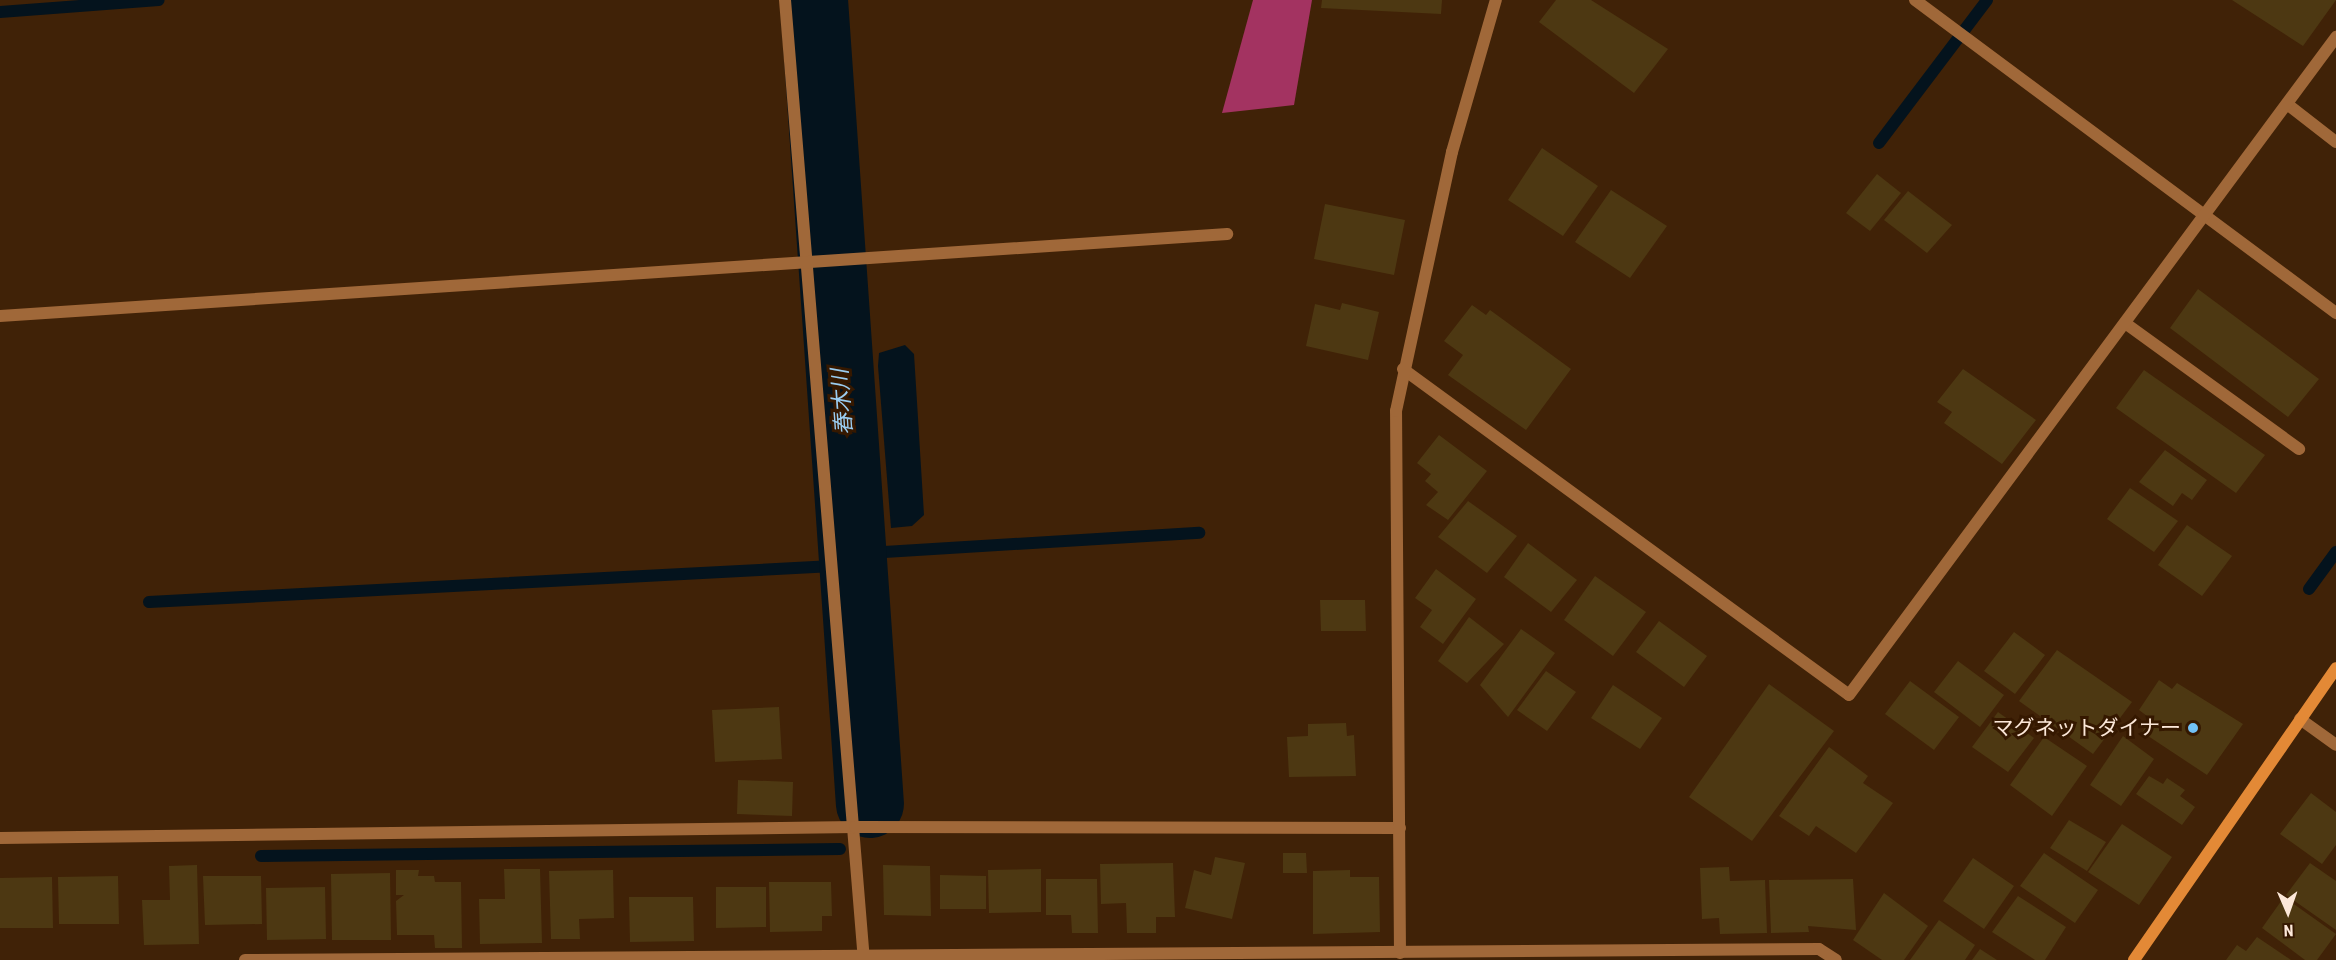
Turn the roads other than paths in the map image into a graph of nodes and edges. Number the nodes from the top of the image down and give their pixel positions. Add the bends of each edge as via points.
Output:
1 (785, 0) edge
2 (1496, 0) edge
3 (1915, 0) edge
4 (2336, 37) edge
5 (2287, 104) junction
6 (2336, 142) edge
7 (2206, 214) junction
8 (1227, 234) dead end
9 (805, 261) junction
10 (2336, 313) edge
11 (0, 316) edge
12 (2125, 323) junction
13 (1402, 369) junction
14 (2299, 449) dead end
15 (2336, 668) edge
16 (2300, 719) junction
17 (2336, 746) edge
18 (855, 827) junction
19 (1400, 828) junction
20 (0, 838) edge
21 (1818, 949) junction
22 (1400, 953) junction
23 (1532, 957) edge
24 (864, 959) edge
25 (245, 960) edge
26 (1811, 960) edge
27 (1836, 960) edge
28 (2134, 960) edge

1 - 9 street
2 - 13 street via 1468,87
3 - 7 street
4 - 5 street
5 - 6 street
5 - 7 street
7 - 10 street
7 - 12 street
8 - 9 street
9 - 11 street
9 - 18 street
12 - 13 street via 1848,696
12 - 14 street
13 - 19 street via 1396,411
15 - 16 street
16 - 17 street
16 - 28 street
18 - 19 street
18 - 20 street
18 - 24 street
19 - 22 street
21 - 23 street
21 - 26 street
21 - 27 street
22 - 23 street
22 - 24 street
24 - 25 street

